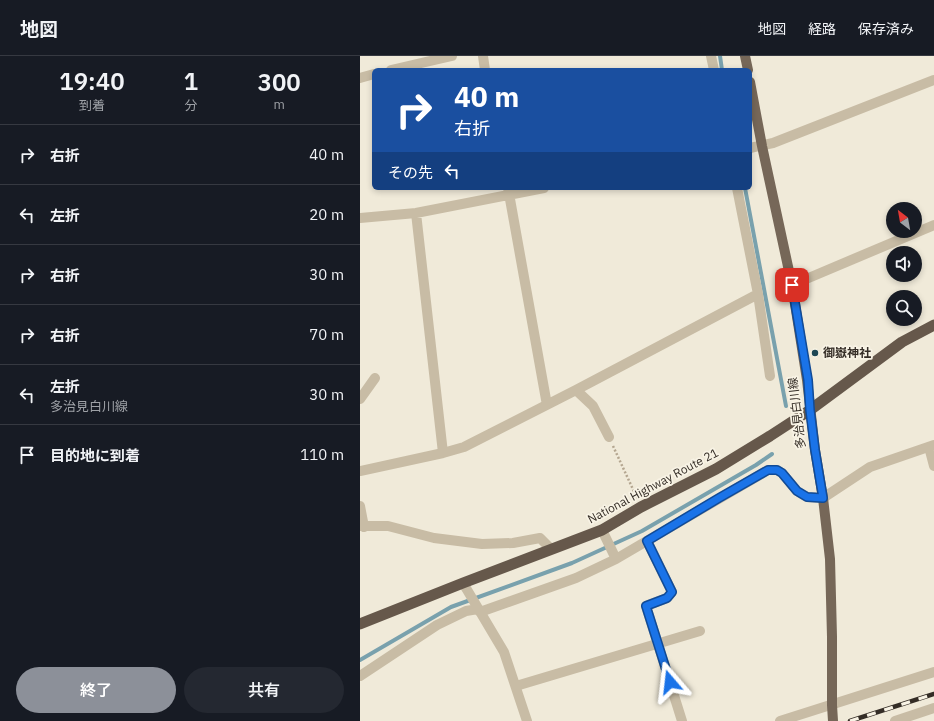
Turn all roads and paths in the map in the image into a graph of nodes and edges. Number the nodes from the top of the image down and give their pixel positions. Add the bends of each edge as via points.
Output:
1 (452, 56) edge
2 (483, 56) edge
3 (711, 56) edge
4 (745, 56) edge
5 (427, 63) edge
6 (401, 68) edge
7 (485, 68) edge
8 (714, 68) edge
9 (748, 68) edge
10 (372, 75) edge
11 (360, 78) edge
12 (934, 80) edge
13 (752, 93) edge
14 (762, 146) junction
15 (752, 148) edge
16 (520, 190) edge
17 (737, 190) edge
18 (508, 191) edge
19 (416, 213) junction
20 (360, 218) edge
21 (934, 225) edge
22 (792, 285) junction
23 (758, 294) junction
24 (934, 325) edge
25 (770, 376) dead end
26 (375, 378) dead end
27 (576, 390) junction
28 (360, 399) edge
29 (547, 405) junction
30 (810, 410) junction
31 (609, 436) joint
32 (931, 446) edge
33 (443, 453) junction
34 (934, 466) edge
35 (360, 471) edge
36 (823, 498) junction
37 (360, 506) edge
38 (641, 507) junction
39 (362, 526) edge
40 (602, 530) junction
41 (647, 541) junction
42 (551, 549) junction
43 (616, 559) junction
44 (463, 583) junction
45 (479, 610) junction
46 (360, 624) edge
47 (700, 631) dead end
48 (658, 644) junction
49 (934, 672) edge
50 (360, 676) edge
51 (516, 686) junction
52 (832, 705) junction
53 (934, 708) edge
54 (527, 721) edge
55 (682, 721) edge
56 (780, 721) edge
57 (833, 721) edge
58 (895, 721) edge

1 - 5 street
2 - 7 street
3 - 8 street
4 - 9 main road
5 - 6 street
10 - 11 street
12 - 14 street
13 - 14 main road, 多治見白川線
14 - 15 street
14 - 22 main road, 多治見白川線
16 - 18 street
17 - 23 street
18 - 19 street
18 - 29 street
19 - 20 street
19 - 33 street
21 - 22 street
22 - 30 main road, 多治見白川線 via 808,380
23 - 25 street
23 - 27 street
24 - 30 highway, National Highway Route 21 via 902,342
26 - 28 street
27 - 29 street
27 - 31 street via 593,406
29 - 33 street via 464,447
30 - 36 main road, 多治見白川線
30 - 38 highway, National Highway Route 21 via 716,469
31 - 38 path
32 - 34 street
32 - 36 street via 870,467
33 - 35 street
36 - 41 street via 807,497 797,491 782,473 768,470
36 - 52 main road, 多治見白川線 via 830,559
37 - 39 street
38 - 40 highway, National Highway Route 21
39 - 42 street via 388,526 434,538 482,544 513,543 540,538
40 - 42 highway, National Highway Route 21
40 - 43 street
41 - 43 street
41 - 48 street via 672,592 667,598 646,606
42 - 44 highway, National Highway Route 21
43 - 45 street via 576,578
44 - 45 street
44 - 46 highway, National Highway Route 21
45 - 50 street via 466,611 437,625
45 - 51 street via 504,652
47 - 48 street
48 - 51 street
48 - 55 street
49 - 52 street
51 - 54 street
52 - 56 street
52 - 57 main road, 多治見白川線
53 - 58 street

